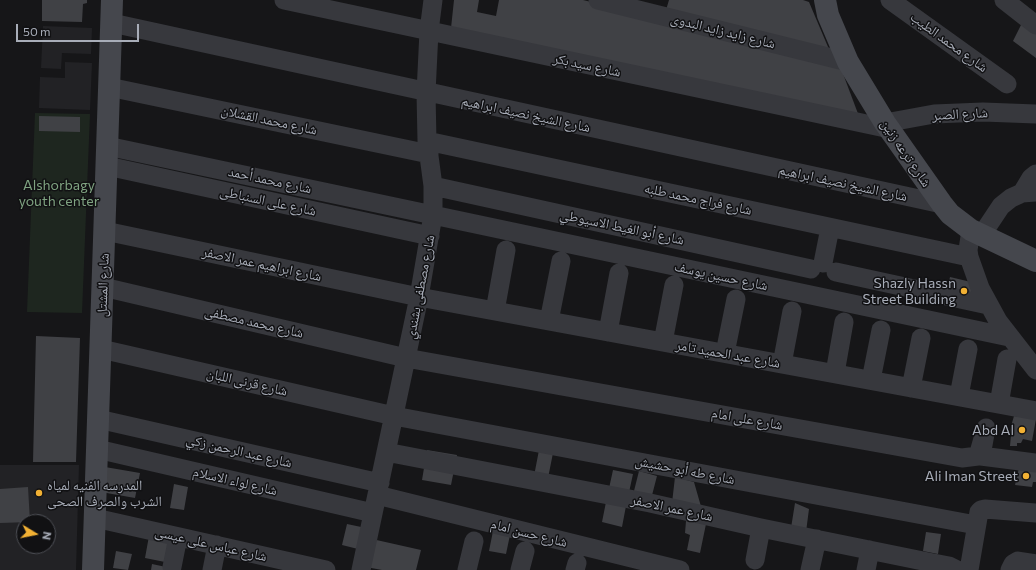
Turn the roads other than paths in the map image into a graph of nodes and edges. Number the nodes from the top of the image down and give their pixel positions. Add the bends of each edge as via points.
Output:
1 (112, 0) edge
2 (284, 0) edge
3 (433, 0) edge
4 (598, 0) edge
5 (825, 0) edge
6 (890, 0) edge
7 (1004, 0) edge
8 (1035, 21) edge
9 (112, 23) junction
10 (429, 31) junction
11 (848, 62) junction
12 (1007, 84) dead end
13 (109, 87) junction
14 (426, 92) junction
15 (1036, 114) edge
16 (888, 126) junction
17 (428, 147) junction
18 (107, 156) junction
19 (1036, 174) edge
20 (433, 186) junction
21 (1029, 192) edge
22 (942, 204) junction
23 (432, 215) junction
24 (830, 228) junction
25 (105, 231) junction
26 (976, 233) junction
27 (430, 236) junction
28 (506, 250) dead end
29 (969, 257) junction
30 (561, 261) dead end
31 (1036, 261) edge
32 (823, 268) junction
33 (619, 274) dead end
34 (674, 285) dead end
35 (103, 287) junction
36 (419, 297) junction
37 (736, 299) dead end
38 (988, 305) junction
39 (495, 311) junction
40 (792, 311) dead end
41 (550, 321) junction
42 (844, 322) dead end
43 (881, 330) dead end
44 (608, 332) junction
45 (1009, 337) junction
46 (920, 338) dead end
47 (663, 342) junction
48 (101, 349) junction
49 (968, 349) dead end
50 (725, 353) junction
51 (406, 358) junction
52 (1007, 359) dead end
53 (782, 364) junction
54 (1036, 370) edge
55 (835, 374) junction
56 (871, 380) junction
57 (911, 388) junction
58 (959, 396) junction
59 (995, 403) junction
60 (1036, 411) edge
61 (394, 416) junction
62 (98, 419) junction
63 (986, 428) junction
64 (97, 450) junction
65 (386, 452) junction
66 (1036, 463) edge
67 (377, 497) junction
68 (1036, 513) edge
69 (95, 518) junction
70 (976, 525) junction
71 (761, 528) junction
72 (178, 536) junction
73 (817, 539) junction
74 (474, 541) dead end
75 (217, 545) junction
76 (870, 550) junction
77 (525, 551) dead end
78 (755, 560) dead end
79 (257, 562) edge
80 (1036, 564) edge
81 (927, 566) edge
82 (172, 567) dead end
83 (304, 568) edge
84 (93, 570) edge
85 (212, 570) edge
86 (326, 570) edge
87 (361, 570) edge
88 (467, 570) edge
89 (520, 570) edge
90 (680, 570) edge
91 (810, 570) edge
92 (866, 570) edge
93 (957, 570) edge
94 (968, 570) edge
95 (1010, 570) edge

1 - 9 street, شارع المشتل
2 - 10 street, شارع سيد بكر
3 - 10 street, شارع مصطفى بشندي
4 - 11 street, شارع زايد زايد البدوى
5 - 11 street, شارع ترعه زنين via 828,15
6 - 12 street, شارع محمد الطيب
7 - 8 street
9 - 13 street, شارع المشتل
9 - 14 street, شارع الشيخ نصيف ابراهيم
10 - 14 street, شارع مصطفى بشندي
10 - 16 street, شارع سيد بكر
11 - 16 street, شارع ترعه زنين
13 - 17 street, شارع محمد القشلان
13 - 18 street, شارع المشتل
14 - 17 street, شارع مصطفى بشندي
14 - 22 street, شارع الشيخ نصيف ابراهيم
15 - 16 street, شارع الصبر via 934,114
16 - 22 street, شارع ترعه زنين
17 - 20 street, شارع مصطفى بشندي
17 - 24 street, شارع فراج محمد طلبه
18 - 23 street, شارع محمد أحمد
18 - 25 street, شارع المشتل
18 - 27 street, شارع على السنباطى
19 - 21 street via 1031,178
20 - 23 street, شارع مصطفى بشندي
20 - 32 street, شارع أبو الغيط الاسيوطي
21 - 26 street via 1011,198
22 - 26 street, شارع ترعه زنين via 950,214
23 - 27 street, شارع مصطفى بشندي
23 - 45 street, شارع حسين يوسف
24 - 29 street, شارع فراج محمد طلبه
24 - 32 street
25 - 35 street, شارع المشتل
25 - 36 street, شارع ابراهيم عمر الاصفر
26 - 29 street via 968,250
26 - 31 street, شارع ترعه زنين
27 - 36 street, شارع مصطفى بشندي
28 - 39 street
29 - 38 street
30 - 41 street
32 - 38 street, شارع أبو الغيط الاسيوطي
33 - 44 street
34 - 47 street
35 - 48 street, شارع المشتل
35 - 51 street, شارع محمد مصطفى
36 - 39 street, شارع عبد الحميد تامر
36 - 51 street, شارع مصطفى بشندي
37 - 50 street
38 - 45 street
39 - 41 street, شارع عبد الحميد تامر
40 - 53 street
41 - 44 street, شارع عبد الحميد تامر
42 - 55 street
43 - 56 street
44 - 47 street, شارع عبد الحميد تامر
45 - 54 street
46 - 57 street
47 - 50 street, شارع عبد الحميد تامر
48 - 61 street, شارع قرنى اللبان
48 - 62 street, شارع المشتل
49 - 58 street
50 - 53 street, شارع عبد الحميد تامر
51 - 61 street, شارع مصطفى بشندي
51 - 63 street, شارع على امام via 962,458 978,456
52 - 59 street
53 - 55 street, شارع عبد الحميد تامر
55 - 56 street, شارع عبد الحميد تامر
56 - 57 street, شارع عبد الحميد تامر
57 - 58 street, شارع عبد الحميد تامر
58 - 59 street, شارع عبد الحميد تامر
59 - 60 street, شارع عبد الحميد تامر
59 - 63 street
61 - 65 street, شارع مصطفى بشندي
61 - 70 street, شارع طه أبو حشيش
62 - 64 street, شارع المشتل
62 - 67 street, شارع عبد الرحمن زكي
63 - 66 street via 981,456
64 - 67 street, شارع لواء الاسلام
64 - 69 street, شارع المشتل
65 - 67 street, شارع مصطفى بشندي
65 - 71 street, شارع عمر الاصفر via 650,503
67 - 87 street, شارع مصطفى بشندي
67 - 90 street, شارع حسن امام
68 - 70 street via 982,509
69 - 72 street, شارع عباس على عيسى
69 - 84 street, شارع المشتل
70 - 94 street
71 - 73 street, شارع عمر الاصفر
71 - 78 street
72 - 75 street, شارع عباس على عيسى
72 - 82 street
73 - 76 street, شارع عمر الاصفر
73 - 91 street
74 - 88 street
75 - 79 street, شارع عباس على عيسى
75 - 85 street
76 - 81 street, شارع عمر الاصفر
76 - 92 street
77 - 89 street
79 - 83 street, شارع عباس على عيسى
80 - 95 street via 1018,561
81 - 93 street, شارع عمر الاصفر via 949,566
83 - 86 street, شارع عباس على عيسى

